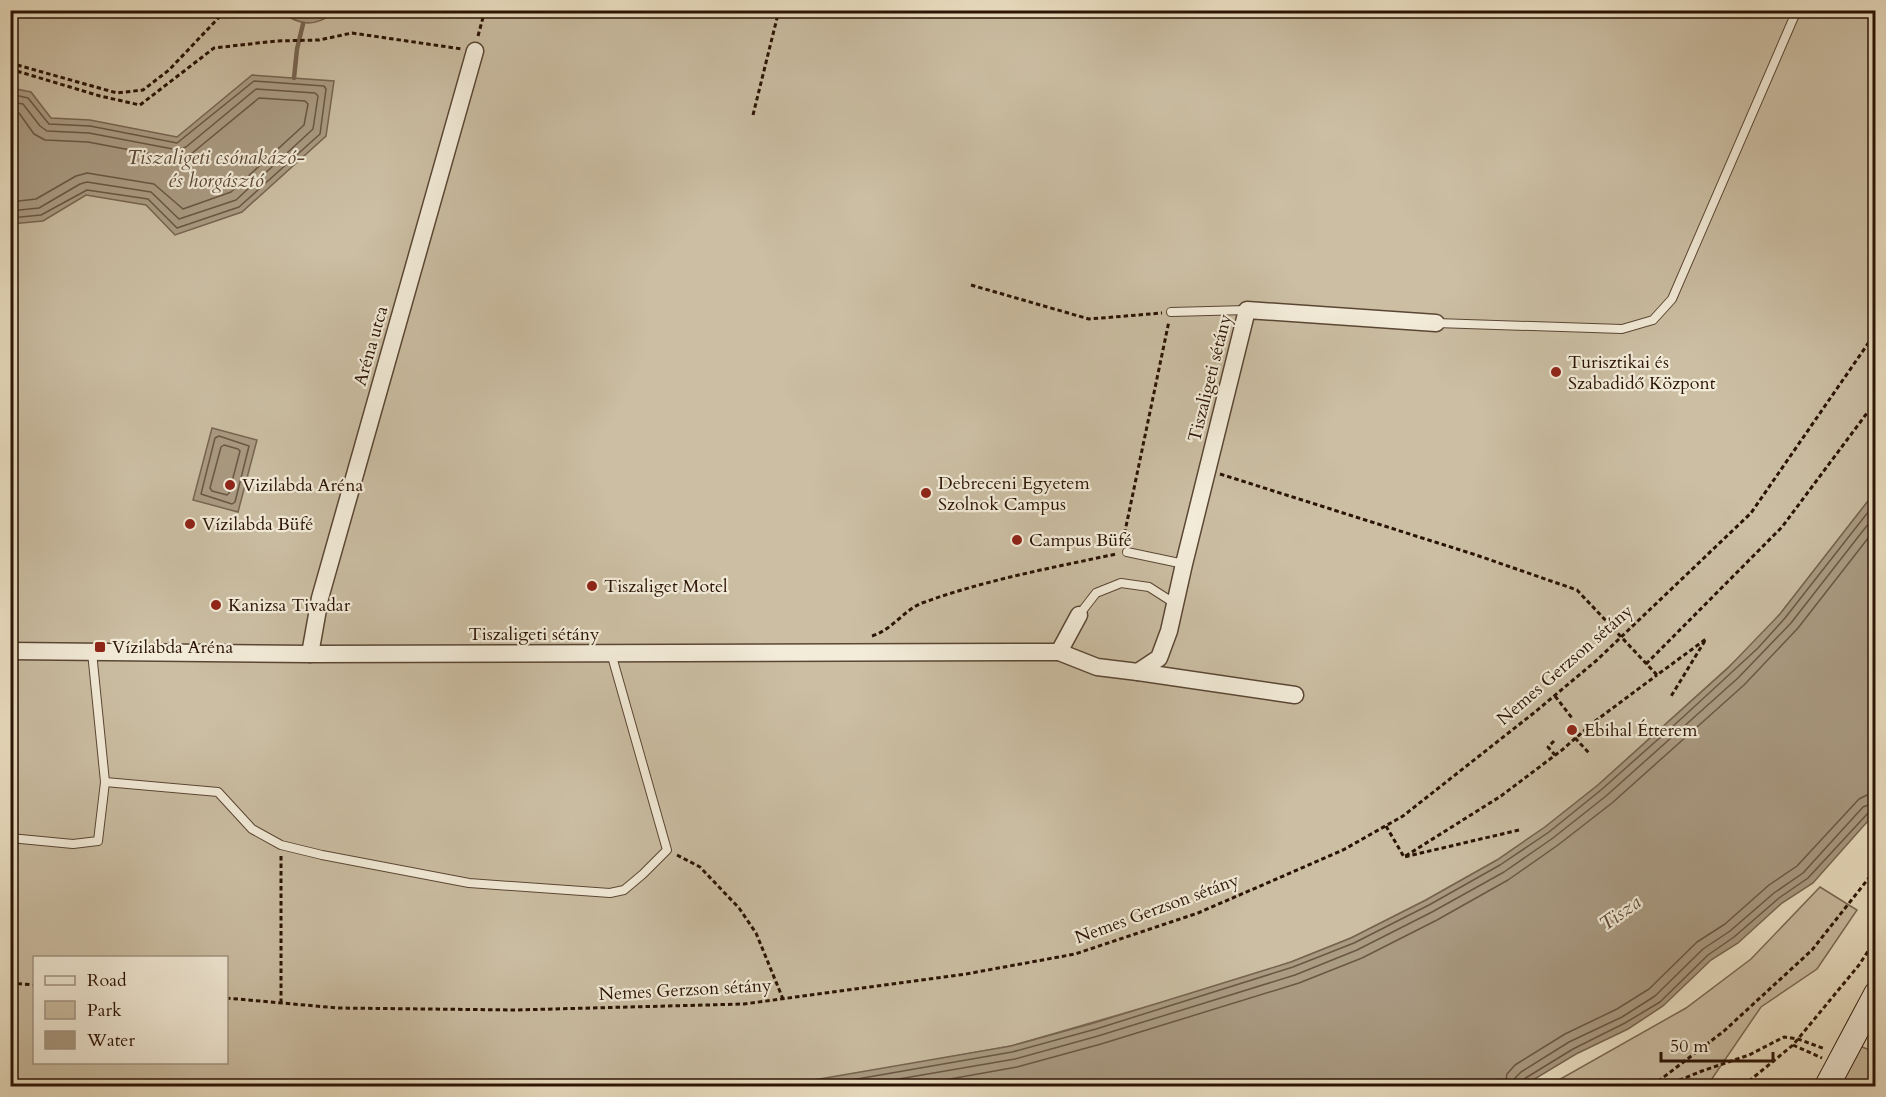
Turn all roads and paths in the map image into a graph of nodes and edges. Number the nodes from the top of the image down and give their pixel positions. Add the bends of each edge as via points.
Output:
1 (226, 10) edge
2 (485, 10) edge
3 (778, 10) edge
4 (1797, 10) edge
5 (475, 51) junction
6 (10, 63) edge
7 (10, 69) edge
8 (753, 115) dead end
9 (971, 285) dead end
10 (1247, 310) junction
11 (1171, 312) junction
12 (1436, 323) joint
13 (1875, 332) edge
14 (1875, 401) edge
15 (1207, 469) junction
16 (1124, 552) junction
17 (1184, 564) junction
18 (1174, 603) junction
19 (1079, 615) joint
20 (1621, 637) junction
21 (865, 639) dead end
22 (10, 651) edge
23 (92, 652) junction
24 (1059, 652) junction
25 (611, 653) junction
26 (310, 654) junction
27 (1646, 664) junction
28 (1138, 672) junction
29 (1657, 675) junction
30 (1295, 695) dead end
31 (1554, 696) junction
32 (1670, 698) dead end
33 (1572, 718) dead end
34 (1575, 738) junction
35 (1554, 741) dead end
36 (1589, 753) dead end
37 (1555, 755) junction
38 (105, 782) junction
39 (1386, 826) junction
40 (1519, 830) dead end
41 (10, 838) edge
42 (280, 845) junction
43 (667, 850) junction
44 (1404, 856) junction
45 (1875, 869) edge
46 (1875, 939) edge
47 (10, 983) edge
48 (33, 985) edge
49 (1875, 994) edge
50 (228, 998) edge
51 (783, 999) junction
52 (281, 1002) junction
53 (1798, 1039) junction
54 (1843, 1055) junction
55 (1652, 1086) edge
56 (1665, 1086) edge
57 (1743, 1086) edge
58 (1827, 1086) edge

1 - 6 path via 169,70 144,90 117,93
2 - 5 path
3 - 8 path
4 - 12 lane via 1672,299 1653,320 1622,329
5 - 7 path via 352,33 319,40 214,48 140,105
5 - 26 street, Aréna utca via 320,598
9 - 11 path via 1089,319
10 - 11 lane
10 - 12 street, Tiszaligeti sétány
10 - 15 street, Tiszaligeti sétány
11 - 16 path
13 - 20 path, Nemes Gerzson sétány via 1750,513
14 - 27 path via 1782,527
15 - 17 street, Tiszaligeti sétány
15 - 20 path via 1576,590
16 - 17 lane
16 - 21 path via 1017,574 919,604 882,633
17 - 18 street, Tiszaligeti sétány
18 - 19 lane via 1149,587 1121,583 1096,593
18 - 28 street, Tiszaligeti sétány via 1159,658
19 - 24 street
20 - 27 path
20 - 31 path, Nemes Gerzson sétány
22 - 23 street, Tiszaligeti sétány
23 - 26 street, Tiszaligeti sétány
23 - 38 lane
24 - 25 street, Tiszaligeti sétány
24 - 28 street, Tiszaligeti sétány via 1097,667
25 - 26 street, Tiszaligeti sétány
25 - 43 lane
27 - 29 path
28 - 30 street, Tiszaligeti sétány
29 - 32 path via 1706,639
29 - 34 path
31 - 33 path
31 - 39 path, Nemes Gerzson sétány via 1404,816
34 - 36 path
34 - 37 path
35 - 37 path via 1548,747
37 - 44 path via 1501,796
38 - 41 lane via 98,841 73,844
38 - 42 lane via 218,792 252,829
39 - 44 path
39 - 51 path, Nemes Gerzson sétány via 1343,850 1198,913 1075,954 966,974
40 - 44 path
42 - 43 lane via 469,883 610,893 624,890
42 - 52 path
43 - 51 path via 700,867 739,908 756,933
45 - 55 path via 1812,950 1724,1031
46 - 53 path
47 - 48 path
49 - 54 street
50 - 52 path, Nemes Gerzson sétány
51 - 52 path, Nemes Gerzson sétány via 744,1004 515,1010 338,1008
53 - 54 path
53 - 56 path via 1784,1037 1749,1055
53 - 57 path
54 - 58 street

